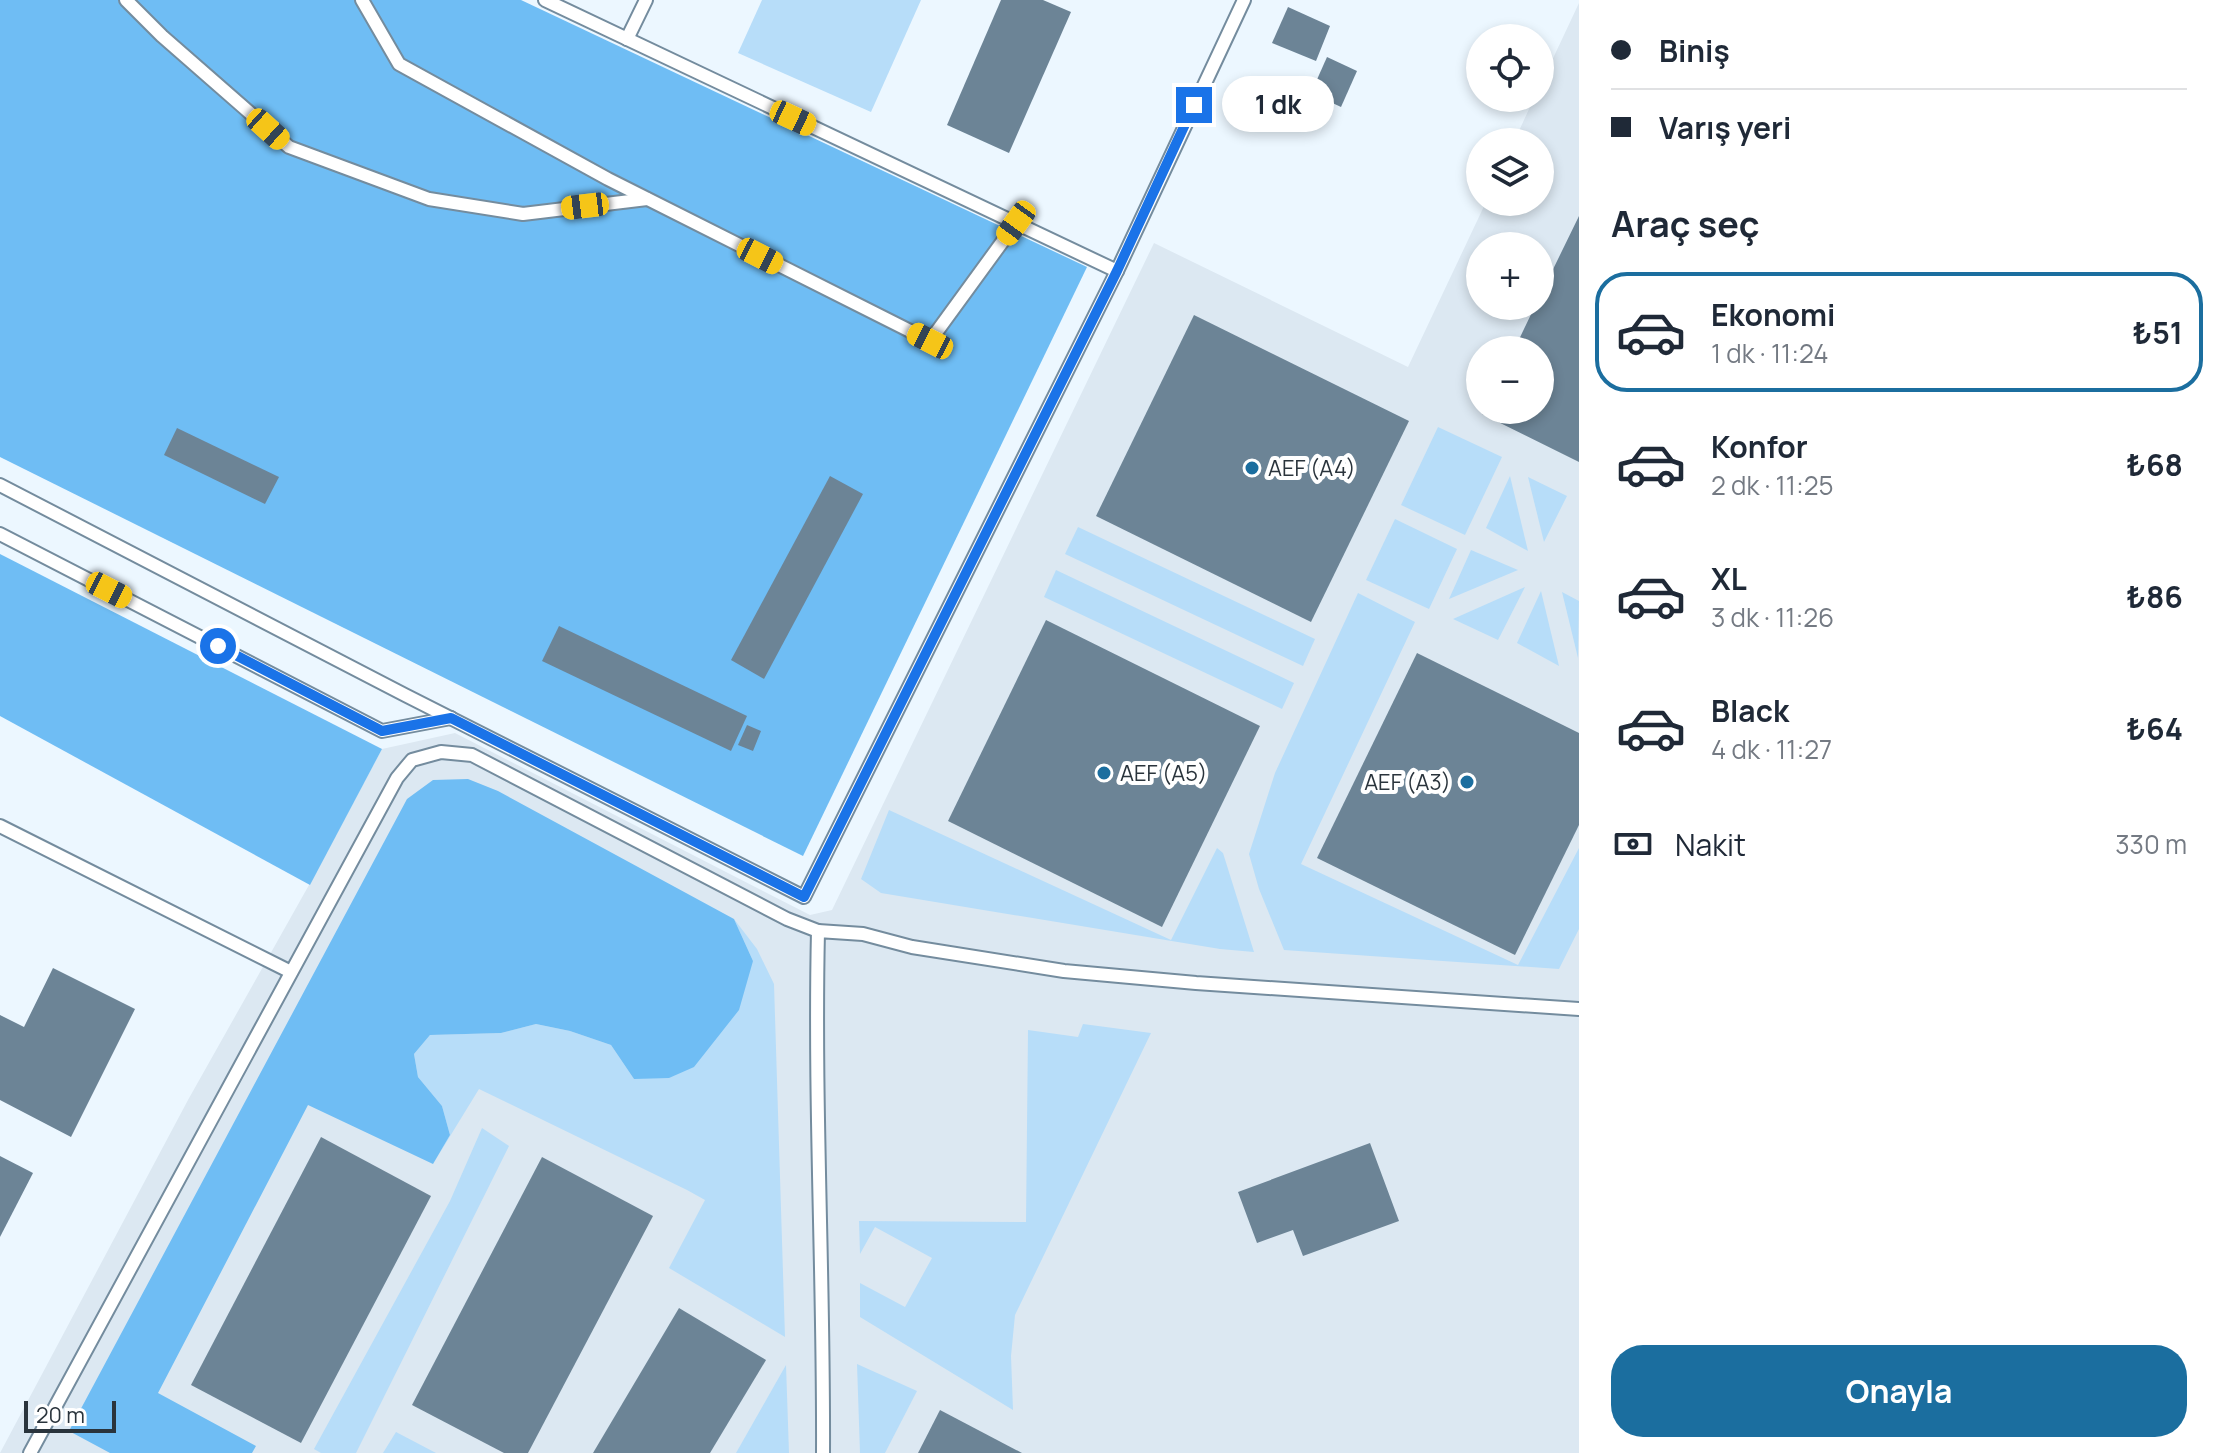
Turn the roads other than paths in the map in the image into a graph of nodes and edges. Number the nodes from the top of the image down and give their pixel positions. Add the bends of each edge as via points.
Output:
1 (126, 0) edge
2 (362, 0) edge
3 (545, 0) edge
4 (646, 0) edge
5 (1244, 0) edge
6 (627, 39) junction
7 (647, 199) junction
8 (1016, 223) junction
9 (1117, 271) junction
10 (0, 485) edge
11 (0, 534) edge
12 (451, 718) junction
13 (0, 826) edge
14 (818, 931) junction
15 (291, 972) junction
16 (1579, 1009) edge
17 (30, 1453) edge
18 (823, 1453) edge

1 - 7 lane via 289,147 429,199 523,214
2 - 7 lane via 399,64
3 - 6 lane
4 - 6 lane
5 - 9 lane
6 - 8 lane
7 - 8 lane via 930,341
8 - 9 lane
9 - 12 lane via 804,897
10 - 12 lane
11 - 12 lane via 382,731
13 - 15 lane
14 - 15 lane via 472,755 441,752 412,760 397,778
14 - 16 lane via 863,934 1064,971
14 - 18 lane
15 - 17 lane

